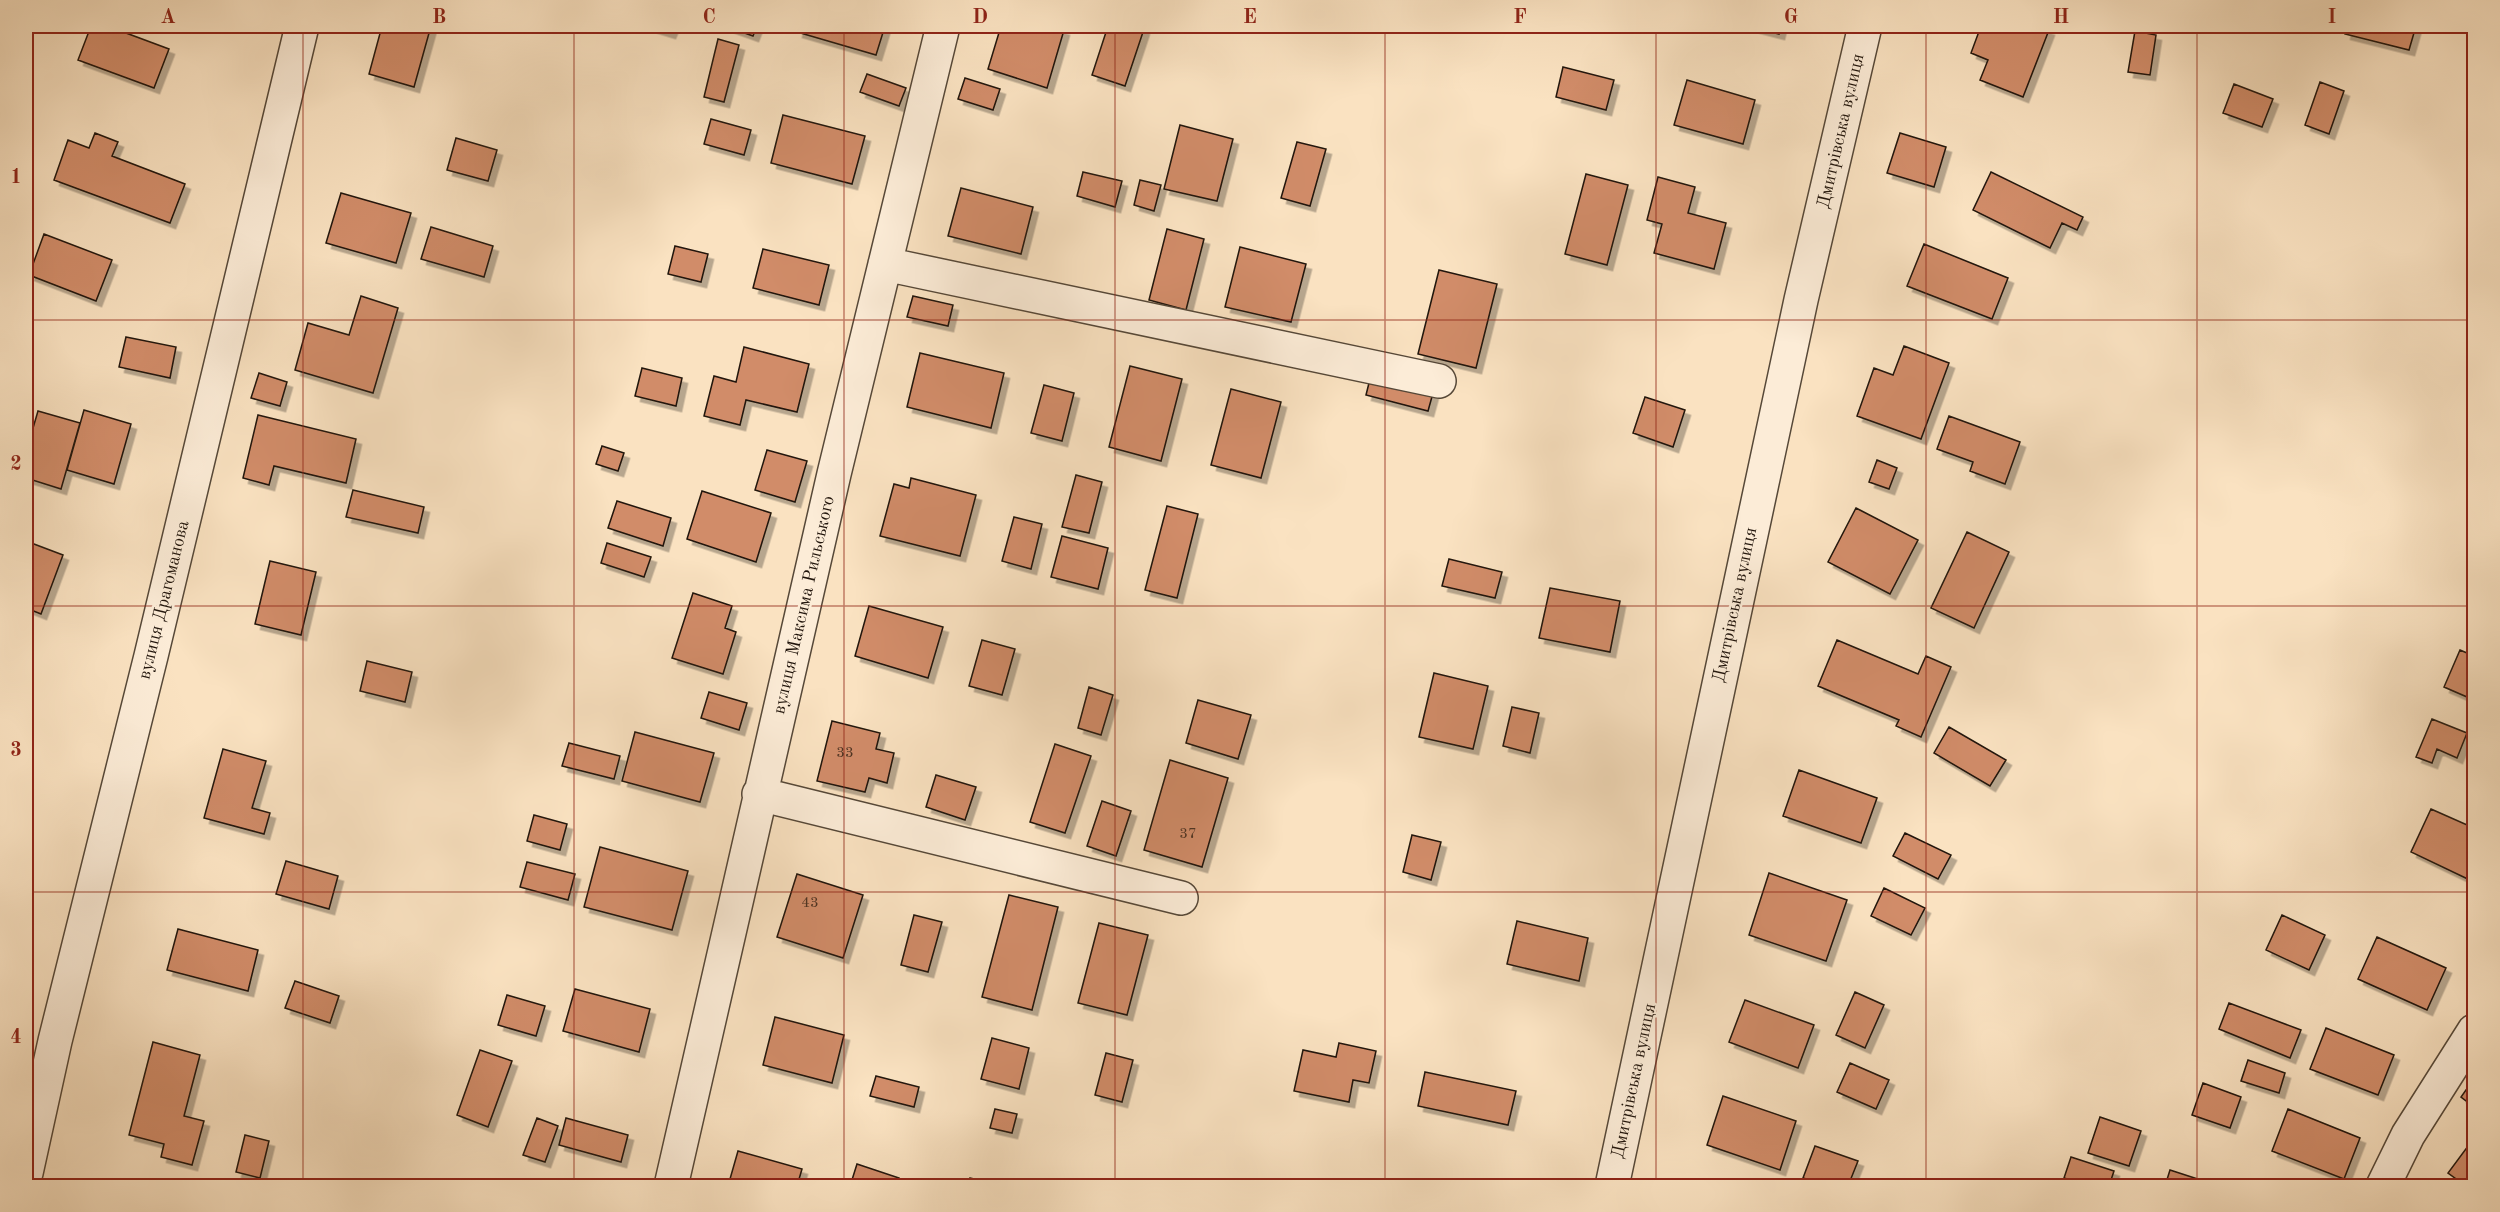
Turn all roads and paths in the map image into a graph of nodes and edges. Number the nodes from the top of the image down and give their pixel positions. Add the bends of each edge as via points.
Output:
1 (302, 26) edge
2 (943, 26) edge
3 (1865, 26) edge
4 (885, 264) junction
5 (1438, 381) dead end
6 (759, 794) junction
7 (1181, 898) dead end
8 (2475, 1031) edge
9 (26, 1173) edge
10 (671, 1186) edge
11 (1612, 1186) edge
12 (2383, 1186) edge

1 - 9 street, вулиця Драгоманова
2 - 4 street, вулиця Максима Рильського
3 - 11 street, Дмитрівська вулиця via 1799,312
4 - 5 street
4 - 6 street, вулиця Максима Рильського
6 - 7 street
6 - 10 street, вулиця Максима Рильського
8 - 12 street via 2408,1134

